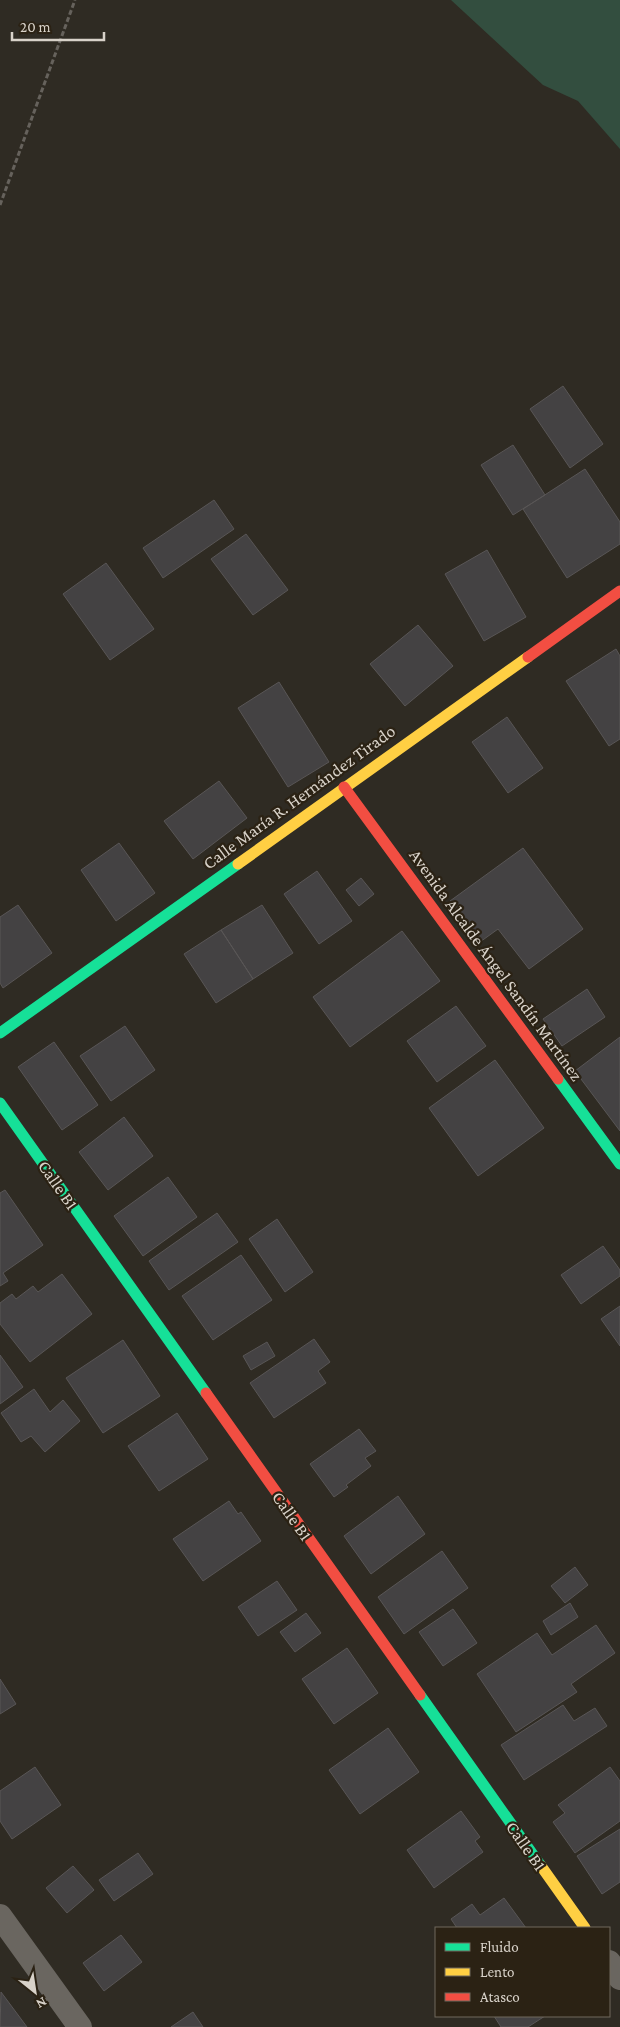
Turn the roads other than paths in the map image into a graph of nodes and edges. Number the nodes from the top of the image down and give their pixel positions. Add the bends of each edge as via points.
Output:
1 (620, 591) edge
2 (344, 786) junction
3 (0, 1033) edge
4 (0, 1103) edge
5 (620, 1164) edge
6 (0, 1916) edge
7 (584, 1927) edge
8 (610, 1963) edge
9 (620, 1978) edge
10 (80, 2027) edge

1 - 2 street, Calle María R. Hernández Tirado
2 - 3 street, Calle María R. Hernández Tirado
2 - 5 street, Avenida Alcalde Ángel Sandín Martínez
4 - 7 street, Calle B1
6 - 10 street
8 - 9 street

